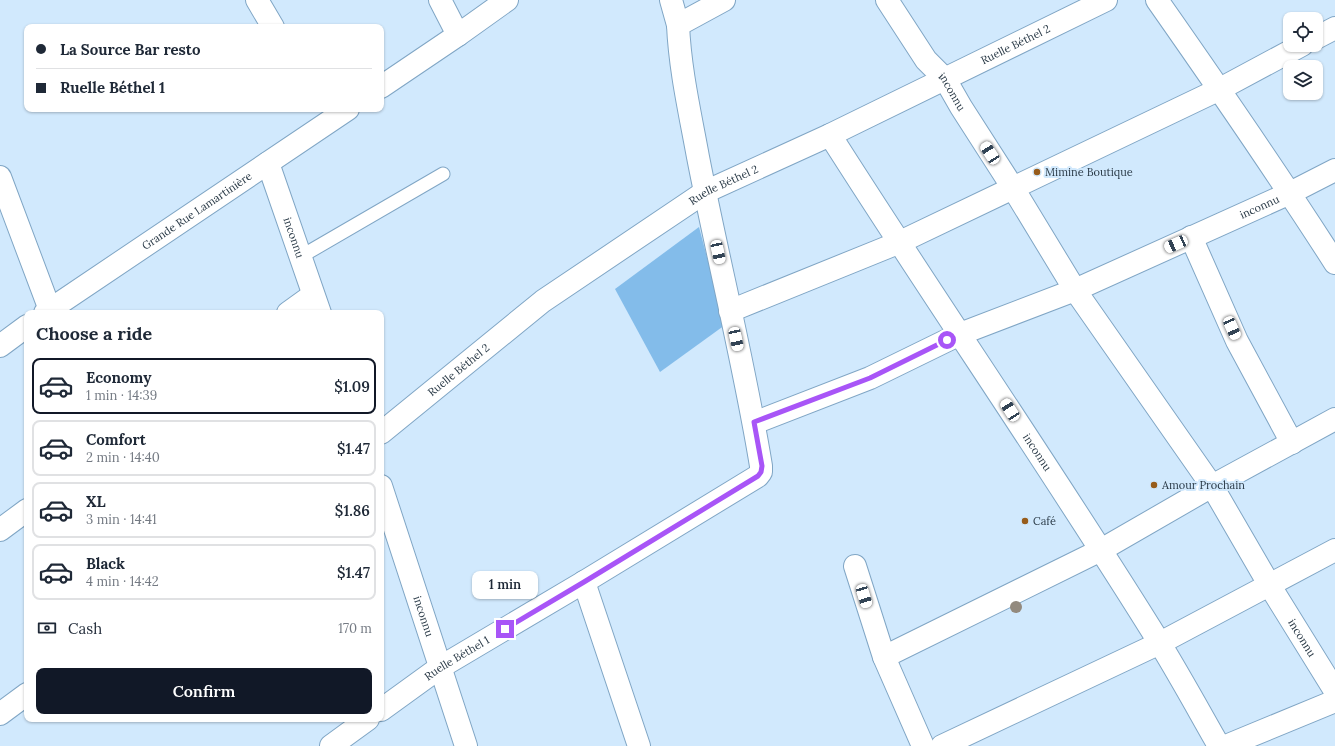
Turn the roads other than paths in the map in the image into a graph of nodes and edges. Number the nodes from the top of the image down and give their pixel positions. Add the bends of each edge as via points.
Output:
1 (257, 0) edge
2 (440, 0) edge
3 (507, 0) edge
4 (671, 0) edge
5 (724, 0) edge
6 (887, 0) edge
7 (1106, 0) edge
8 (1157, 0) edge
9 (271, 24) edge
10 (678, 26) junction
11 (1335, 28) edge
12 (1323, 34) edge
13 (458, 35) junction
14 (1289, 52) edge
15 (945, 79) junction
16 (384, 85) edge
17 (1220, 89) junction
18 (336, 112) edge
19 (325, 115) edge
20 (830, 135) junction
21 (268, 163) junction
22 (1335, 170) edge
23 (443, 174) dead end
24 (0, 177) edge
25 (1013, 188) junction
26 (705, 192) junction
27 (1290, 193) junction
28 (1191, 238) junction
29 (898, 242) junction
30 (300, 257) junction
31 (1335, 263) edge
32 (1075, 290) junction
33 (316, 304) edge
34 (48, 310) edge
35 (49, 310) edge
36 (297, 310) edge
37 (730, 311) junction
38 (24, 328) edge
39 (960, 334) junction
40 (0, 346) edge
41 (1335, 419) edge
42 (754, 422) junction
43 (384, 431) edge
44 (1292, 443) junction
45 (1212, 486) junction
46 (384, 495) edge
47 (24, 512) edge
48 (0, 530) edge
49 (1100, 550) junction
50 (1335, 550) edge
51 (855, 566) dead end
52 (584, 582) junction
53 (1270, 586) junction
54 (1160, 643) junction
55 (884, 657) junction
56 (439, 668) junction
57 (1335, 691) edge
58 (24, 696) edge
59 (1335, 701) edge
60 (384, 708) edge
61 (0, 714) edge
62 (364, 722) edge
63 (330, 746) edge
64 (466, 746) edge
65 (639, 746) edge
66 (923, 746) edge
67 (942, 746) edge
68 (1219, 746) edge
69 (1226, 746) edge

1 - 9 street
2 - 13 street
3 - 13 street
4 - 10 street
5 - 10 street
6 - 15 street, inconnu via 926,60
7 - 15 street, Ruelle Béthel 2
8 - 17 street, inconnu
10 - 26 street via 682,71
11 - 12 street
13 - 16 street
14 - 17 street
15 - 20 street, Ruelle Béthel 2
15 - 25 street, inconnu
17 - 25 street
17 - 27 street, inconnu
18 - 19 street, Grande Rue Lamartinière
19 - 21 street, Grande Rue Lamartinière
20 - 26 street, Ruelle Béthel 2
20 - 29 street, inconnu
21 - 30 street, inconnu
21 - 35 street, Grande Rue Lamartinière
22 - 27 street, inconnu
23 - 30 lane
24 - 34 street
25 - 29 street
25 - 32 street, inconnu
26 - 37 street, Ruelle Béthel 1
26 - 43 street, Ruelle Béthel 2 via 542,301
27 - 28 street, inconnu
27 - 31 street, inconnu
28 - 32 street, inconnu
28 - 44 street via 1237,341
29 - 37 street
29 - 39 street, inconnu
30 - 33 street, inconnu
32 - 39 street, inconnu
32 - 45 street, inconnu
33 - 36 street
37 - 42 street, Ruelle Béthel 1
38 - 40 street
39 - 42 street, inconnu via 870,378
39 - 49 street, inconnu
41 - 44 street
42 - 52 street, Ruelle Béthel 1 via 762,466 758,476
44 - 45 street
45 - 49 street
45 - 53 street, inconnu
46 - 56 street, inconnu
47 - 48 street
49 - 54 street, inconnu
49 - 55 street
50 - 53 street
51 - 55 street
52 - 56 street, Ruelle Béthel 1
52 - 65 street
53 - 54 street
53 - 57 street, inconnu
54 - 67 street
54 - 68 street, inconnu
55 - 66 street
56 - 60 street, Ruelle Béthel 1
56 - 64 street, inconnu
58 - 61 street
59 - 69 street
62 - 63 street

